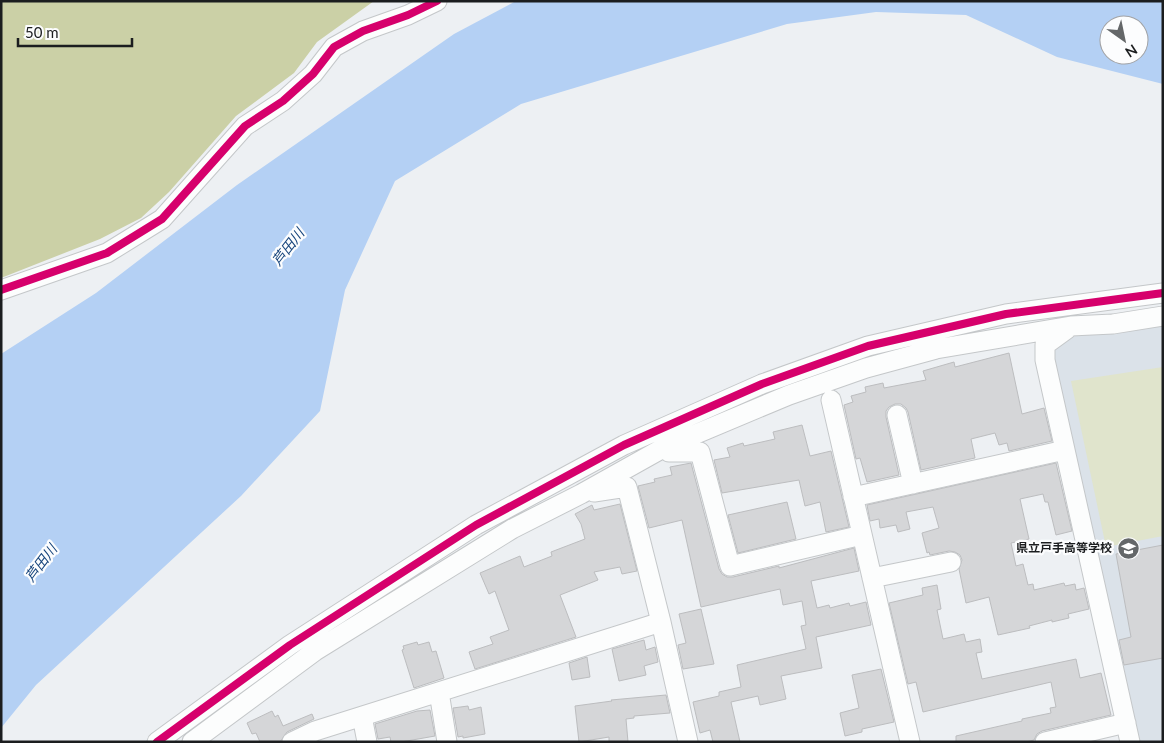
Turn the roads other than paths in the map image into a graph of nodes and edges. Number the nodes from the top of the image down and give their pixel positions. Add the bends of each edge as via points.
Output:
1 (437, 1) edge
2 (1, 290) edge
3 (1157, 294) edge
4 (1163, 316) edge
5 (1071, 326) junction
6 (831, 400) dead end
7 (898, 415) dead end
8 (665, 447) junction
9 (1065, 450) junction
10 (913, 484) junction
11 (580, 494) junction
12 (854, 498) junction
13 (862, 535) junction
14 (951, 562) dead end
15 (872, 578) junction
16 (661, 622) junction
17 (439, 692) junction
18 (362, 716) junction
19 (1126, 723) junction
20 (157, 742) edge
21 (192, 742) edge
22 (292, 742) edge
23 (367, 742) edge
24 (447, 742) edge
25 (688, 742) edge
26 (910, 742) edge
27 (1044, 742) edge
28 (1130, 742) edge

1 - 2 street via 362,31 334,47 313,74 283,101 245,126 162,219 107,253
3 - 5 street via 1150,302
3 - 20 street via 1006,314 868,346 762,384 624,445 476,525 290,645
4 - 5 street via 1113,324
5 - 8 street via 936,349 866,368 789,395
5 - 9 street via 1045,344 1045,360
6 - 12 street
7 - 10 street
8 - 11 street
8 - 13 street via 669,452 700,452 730,566
9 - 10 street
9 - 19 street
10 - 12 street
11 - 16 street via 627,487
11 - 21 street via 512,529 314,651
12 - 13 street
13 - 15 street
14 - 15 street
15 - 26 street
16 - 17 street
16 - 25 street
17 - 18 street
17 - 24 street
18 - 22 street
18 - 23 street
19 - 27 street
19 - 28 street

